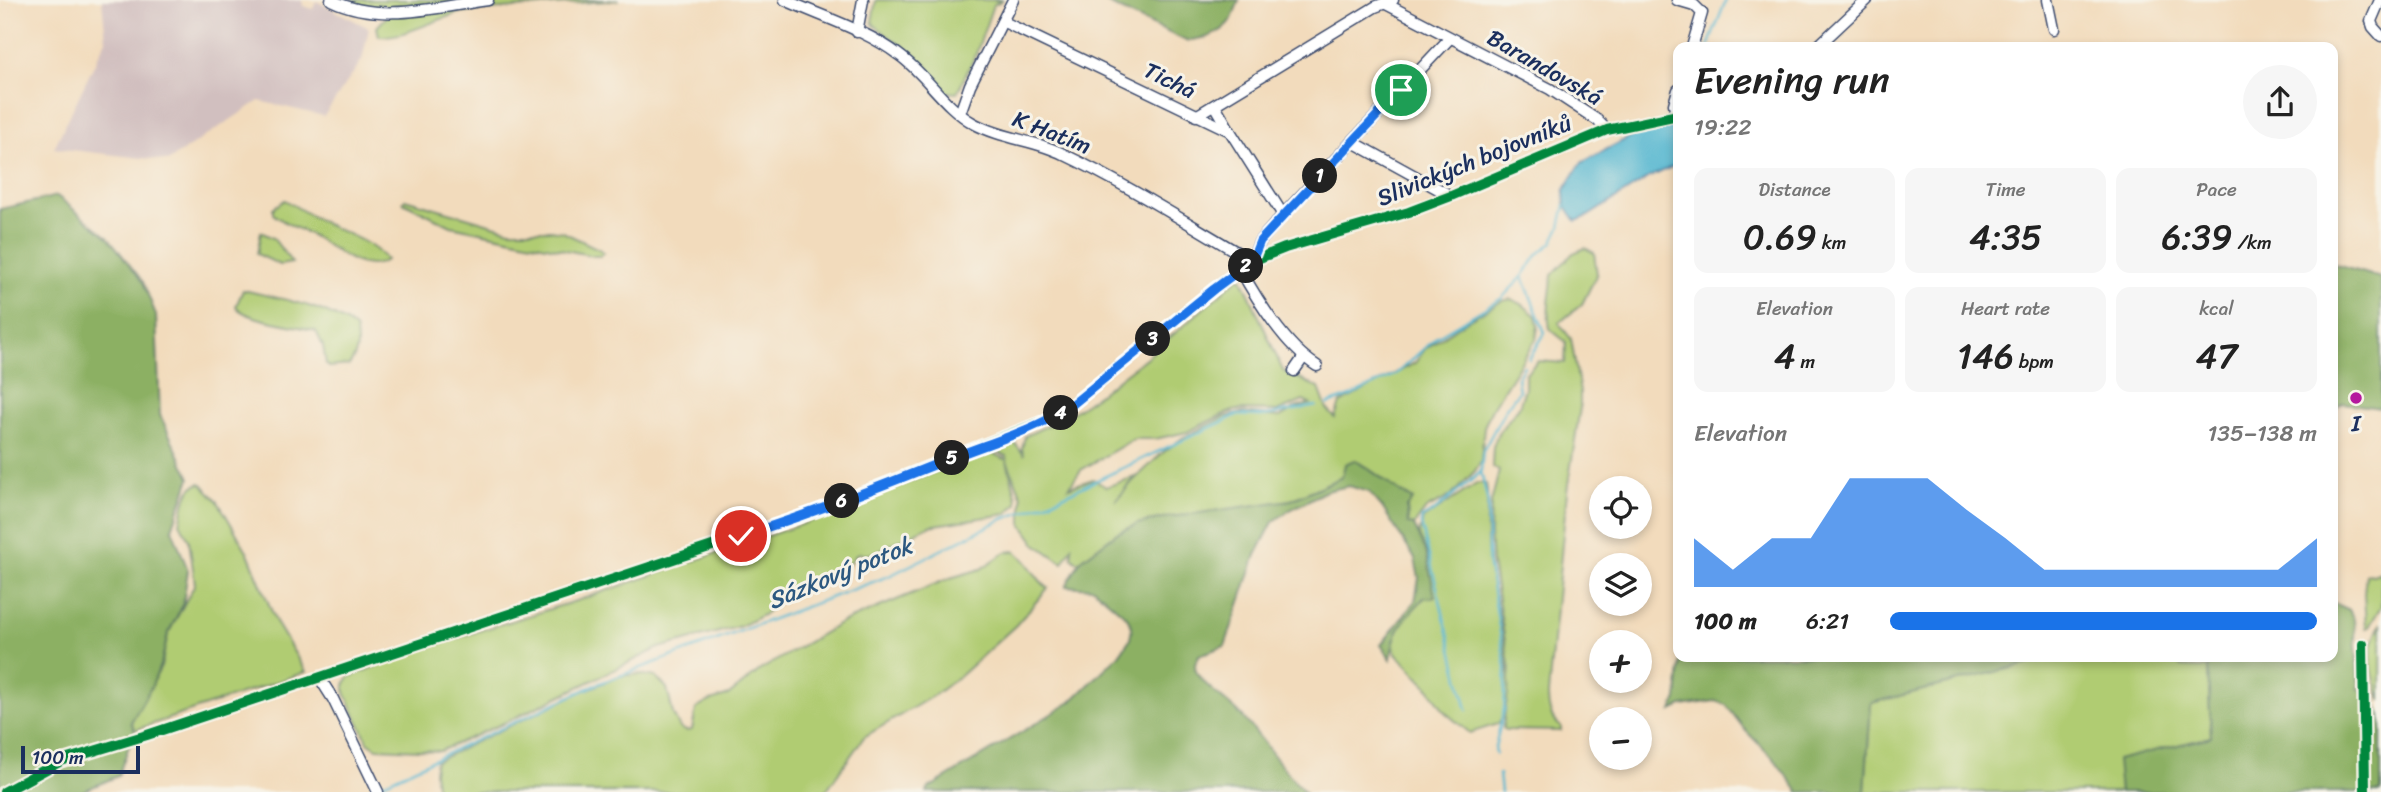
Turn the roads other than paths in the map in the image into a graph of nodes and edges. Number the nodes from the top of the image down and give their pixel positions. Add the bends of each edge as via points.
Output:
1 (331, 0) edge
2 (488, 0) edge
3 (785, 0) edge
4 (863, 0) edge
5 (1013, 0) edge
6 (1677, 0) edge
7 (1867, 0) edge
8 (2048, 0) edge
9 (2380, 0) edge
10 (1390, 2) edge
11 (1003, 22) junction
12 (2054, 29) dead end
13 (2377, 31) edge
14 (857, 32) junction
15 (1450, 38) junction
16 (1694, 42) edge
17 (1821, 42) edge
18 (1214, 105) junction
19 (960, 113) junction
20 (1196, 116) junction
21 (1673, 116) edge
22 (1607, 130) junction
23 (1230, 131) junction
24 (1353, 142) junction
25 (1451, 196) junction
26 (1283, 215) junction
27 (1252, 261) junction
28 (1240, 269) junction
29 (1303, 358) junction
30 (1317, 366) dead end
31 (1294, 372) dead end
32 (319, 677) junction
33 (4, 792) edge
34 (378, 792) edge

1 - 2 street via 351,9 386,13
3 - 14 street, K Hatím
4 - 14 street
5 - 11 street
6 - 16 street via 1699,9 1702,19
7 - 17 street
8 - 12 street
9 - 13 street via 2372,14
10 - 15 street, Barandovská
10 - 18 street via 1375,6
11 - 19 street
11 - 20 street, Tichá
14 - 19 street, K Hatím via 899,54
15 - 22 street, Barandovská via 1550,89
15 - 24 street
18 - 20 street
18 - 23 street
19 - 27 street, K Hatím via 996,133 1068,156
20 - 23 street, Tichá
21 - 22 street, Slivických bojovníků
22 - 25 street, Slivických bojovníků
23 - 26 street
24 - 25 street
24 - 26 street
25 - 27 street, Slivických bojovníků
26 - 27 street via 1260,241
27 - 28 street, Slivických bojovníků
28 - 29 street
28 - 32 street, Slivických bojovníků via 1092,390 1044,421 814,512
29 - 30 street
29 - 31 street
32 - 33 street, Slivických bojovníků via 61,761
32 - 34 street

